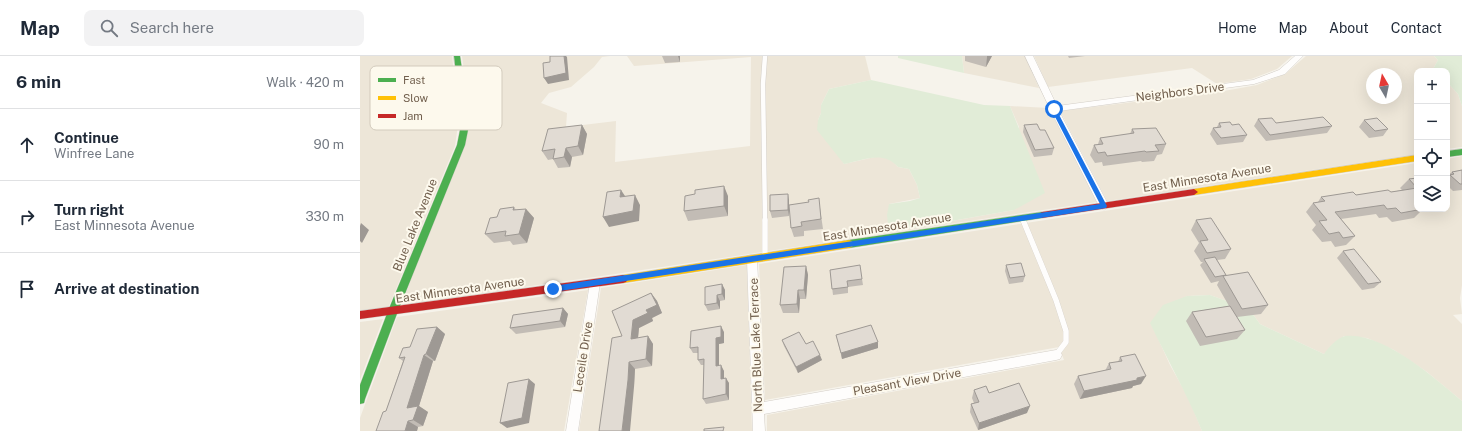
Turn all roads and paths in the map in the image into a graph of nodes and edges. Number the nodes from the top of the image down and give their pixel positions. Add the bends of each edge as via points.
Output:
1 (457, 56) edge
2 (765, 56) edge
3 (1029, 56) edge
4 (1299, 56) edge
5 (458, 66) edge
6 (1054, 109) junction
7 (463, 130) edge
8 (1462, 152) edge
9 (1450, 154) edge
10 (1414, 158) edge
11 (1104, 206) junction
12 (1022, 218) junction
13 (764, 257) junction
14 (752, 259) junction
15 (595, 283) junction
16 (393, 311) junction
17 (360, 315) edge
18 (1056, 355) joint
19 (360, 399) edge
20 (759, 409) junction
21 (572, 431) edge
22 (759, 431) edge

1 - 5 street, Blue Lake Avenue
2 - 13 lane
3 - 6 street
4 - 6 street, Neighbors Drive via 1282,72 1254,82
6 - 11 street
7 - 16 street, Blue Lake Avenue via 460,145
8 - 9 street
10 - 11 street, East Minnesota Avenue
11 - 12 street, East Minnesota Avenue
12 - 13 street, East Minnesota Avenue
12 - 18 lane via 1066,331 1066,342
13 - 14 street, East Minnesota Avenue
14 - 15 street, East Minnesota Avenue
14 - 20 street, North Blue Lake Terrace
15 - 16 street, East Minnesota Avenue
15 - 21 street, Leceile Drive
16 - 17 street, East Minnesota Avenue
16 - 19 street, Blue Lake Avenue
18 - 20 street, Pleasant View Drive
20 - 22 street, North Blue Lake Terrace

